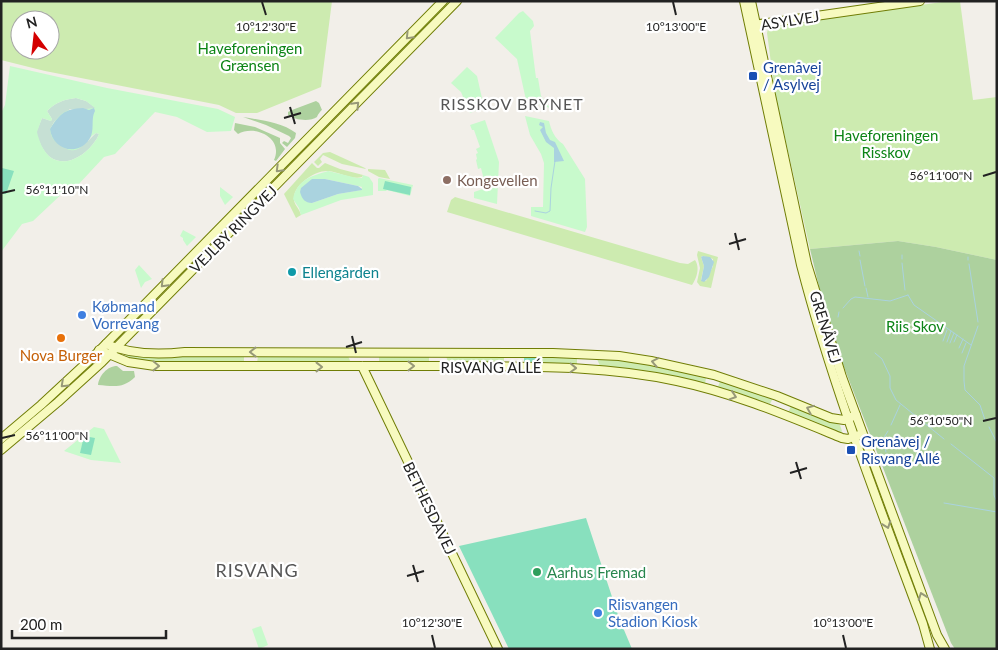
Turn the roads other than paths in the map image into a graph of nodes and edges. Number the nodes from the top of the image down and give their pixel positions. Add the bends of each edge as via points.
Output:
1 (443, 1) edge
2 (458, 1) edge
3 (744, 1) edge
4 (751, 1) edge
5 (920, 1) edge
6 (753, 26) junction
7 (106, 344) junction
8 (116, 348) junction
9 (99, 350) junction
10 (109, 355) junction
11 (362, 366) junction
12 (852, 417) junction
13 (858, 435) junction
14 (1, 439) edge
15 (1, 450) edge
16 (923, 624) junction
17 (942, 646) edge
18 (498, 649) edge
19 (930, 649) edge
20 (936, 649) edge

1 -> 7 street, VEJLBY RINGVEJ
8 -> 2 street, VEJLBY RINGVEJ
3 - 6 street, GRENÅVEJ
4 - 6 street, GRENÅVEJ
5 - 6 street, ASYLVEJ
6 - 12 street, GRENÅVEJ via 810,273
7 - 8 street, RISVANG ALLÉ
7 - 9 street, VEJLBY RINGVEJ
8 - 10 street, VEJLBY RINGVEJ
12 -> 8 street, RISVANG ALLÉ via 837,420 714,375 619,356 553,352 146,354
9 - 10 street, RISVANG ALLÉ
9 -> 14 street, VEJLBY RINGVEJ
10 -> 11 street, RISVANG ALLÉ via 148,366
10 - 15 street, VEJLBY RINGVEJ
11 -> 13 street, RISVANG ALLÉ via 554,367 626,372 710,389 842,438
11 - 18 street, BETHESDAVEJ
12 - 13 street, GRENÅVEJ
13 -> 16 street, GRENÅVEJ
17 -> 13 street, GRENÅVEJ
16 - 19 street
16 - 20 street

